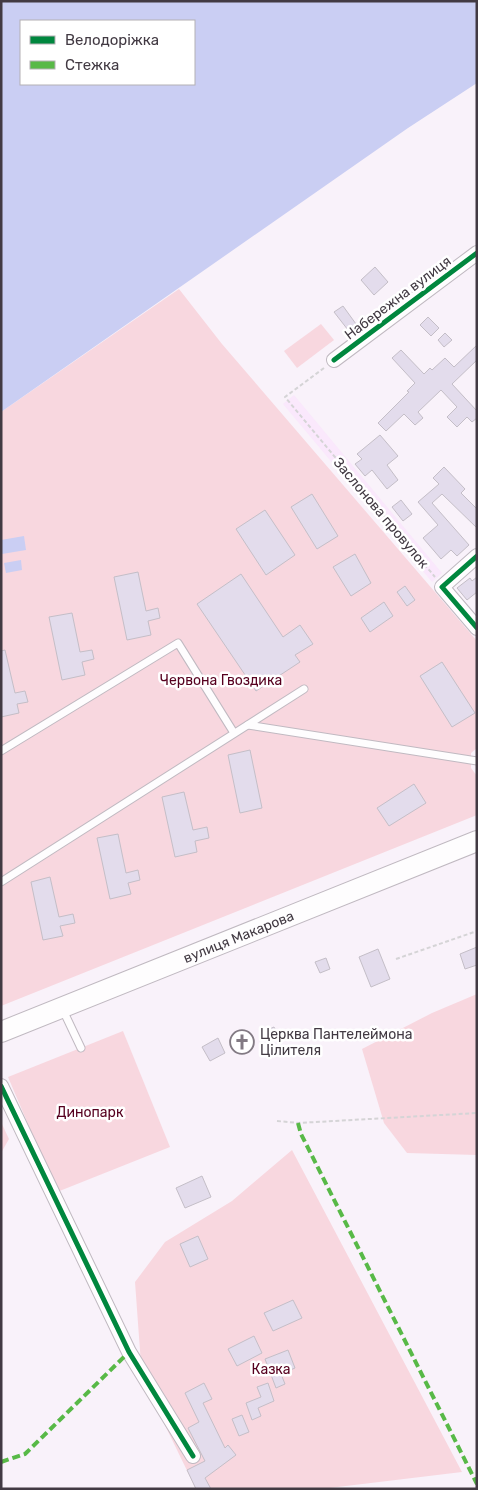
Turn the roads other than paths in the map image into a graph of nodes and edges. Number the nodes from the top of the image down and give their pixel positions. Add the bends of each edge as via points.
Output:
1 (477, 253) edge
2 (334, 360) road end
3 (477, 556) edge
4 (477, 628) edge
5 (304, 689) dead end
6 (248, 725) junction
7 (234, 734) junction
8 (1, 751) edge
9 (477, 761) edge
10 (477, 841) edge
11 (1, 882) edge
12 (62, 1008) junction
13 (1, 1032) edge
14 (81, 1048) dead end
15 (1, 1086) edge
16 (193, 1456) dead end

1 - 2 street, Набережна вулиця
3 - 4 street via 442,587
5 - 6 lane
6 - 7 lane
6 - 9 lane
7 - 8 lane via 178,643
7 - 11 lane
10 - 12 main road, вулиця Макарова
12 - 13 main road, вулиця Макарова
12 - 14 lane
15 - 16 street via 129,1352

